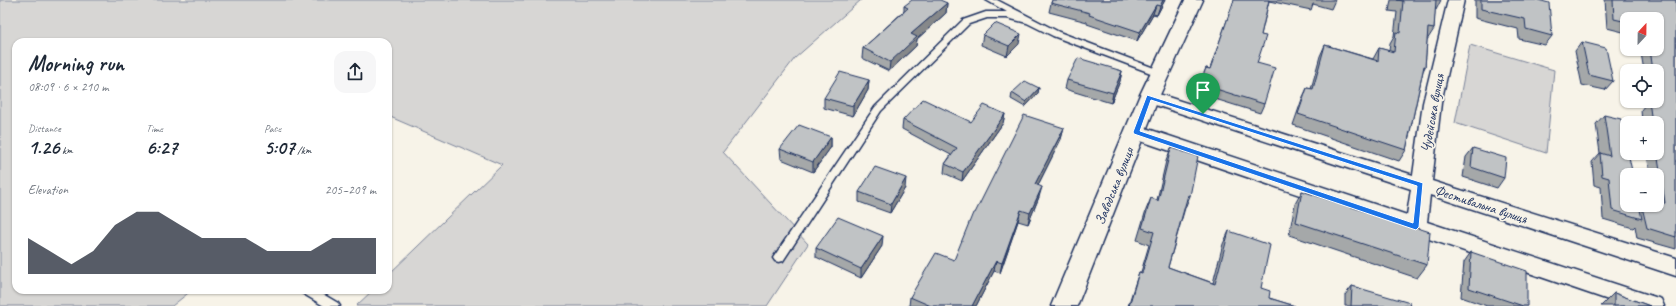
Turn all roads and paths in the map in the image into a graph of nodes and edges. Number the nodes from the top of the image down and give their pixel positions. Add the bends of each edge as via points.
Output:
1 (990, 0) edge
2 (1194, 0) edge
3 (1456, 0) edge
4 (1032, 21) junction
5 (1159, 73) junction
6 (1149, 97) junction
7 (1136, 132) junction
8 (1420, 185) junction
9 (1416, 227) junction
10 (779, 258) dead end
11 (1676, 267) edge
12 (313, 294) edge
13 (334, 306) edge
14 (1064, 306) edge
15 (1653, 306) edge

1 - 4 lane
2 - 5 main road, Заводська вулиця
3 - 8 street, Чудейська вулиця via 1432,103
4 - 5 lane via 1056,34
4 - 10 lane via 1007,15 986,15 966,22 878,109
5 - 6 main road, Заводська вулиця
6 - 7 main road, Заводська вулиця
6 - 8 street, Фестивальна вулиця
7 - 9 street
7 - 14 main road, Заводська вулиця
8 - 9 street, Чудейська вулиця
8 - 11 street, Фестивальна вулиця
9 - 15 street
12 - 13 lane

